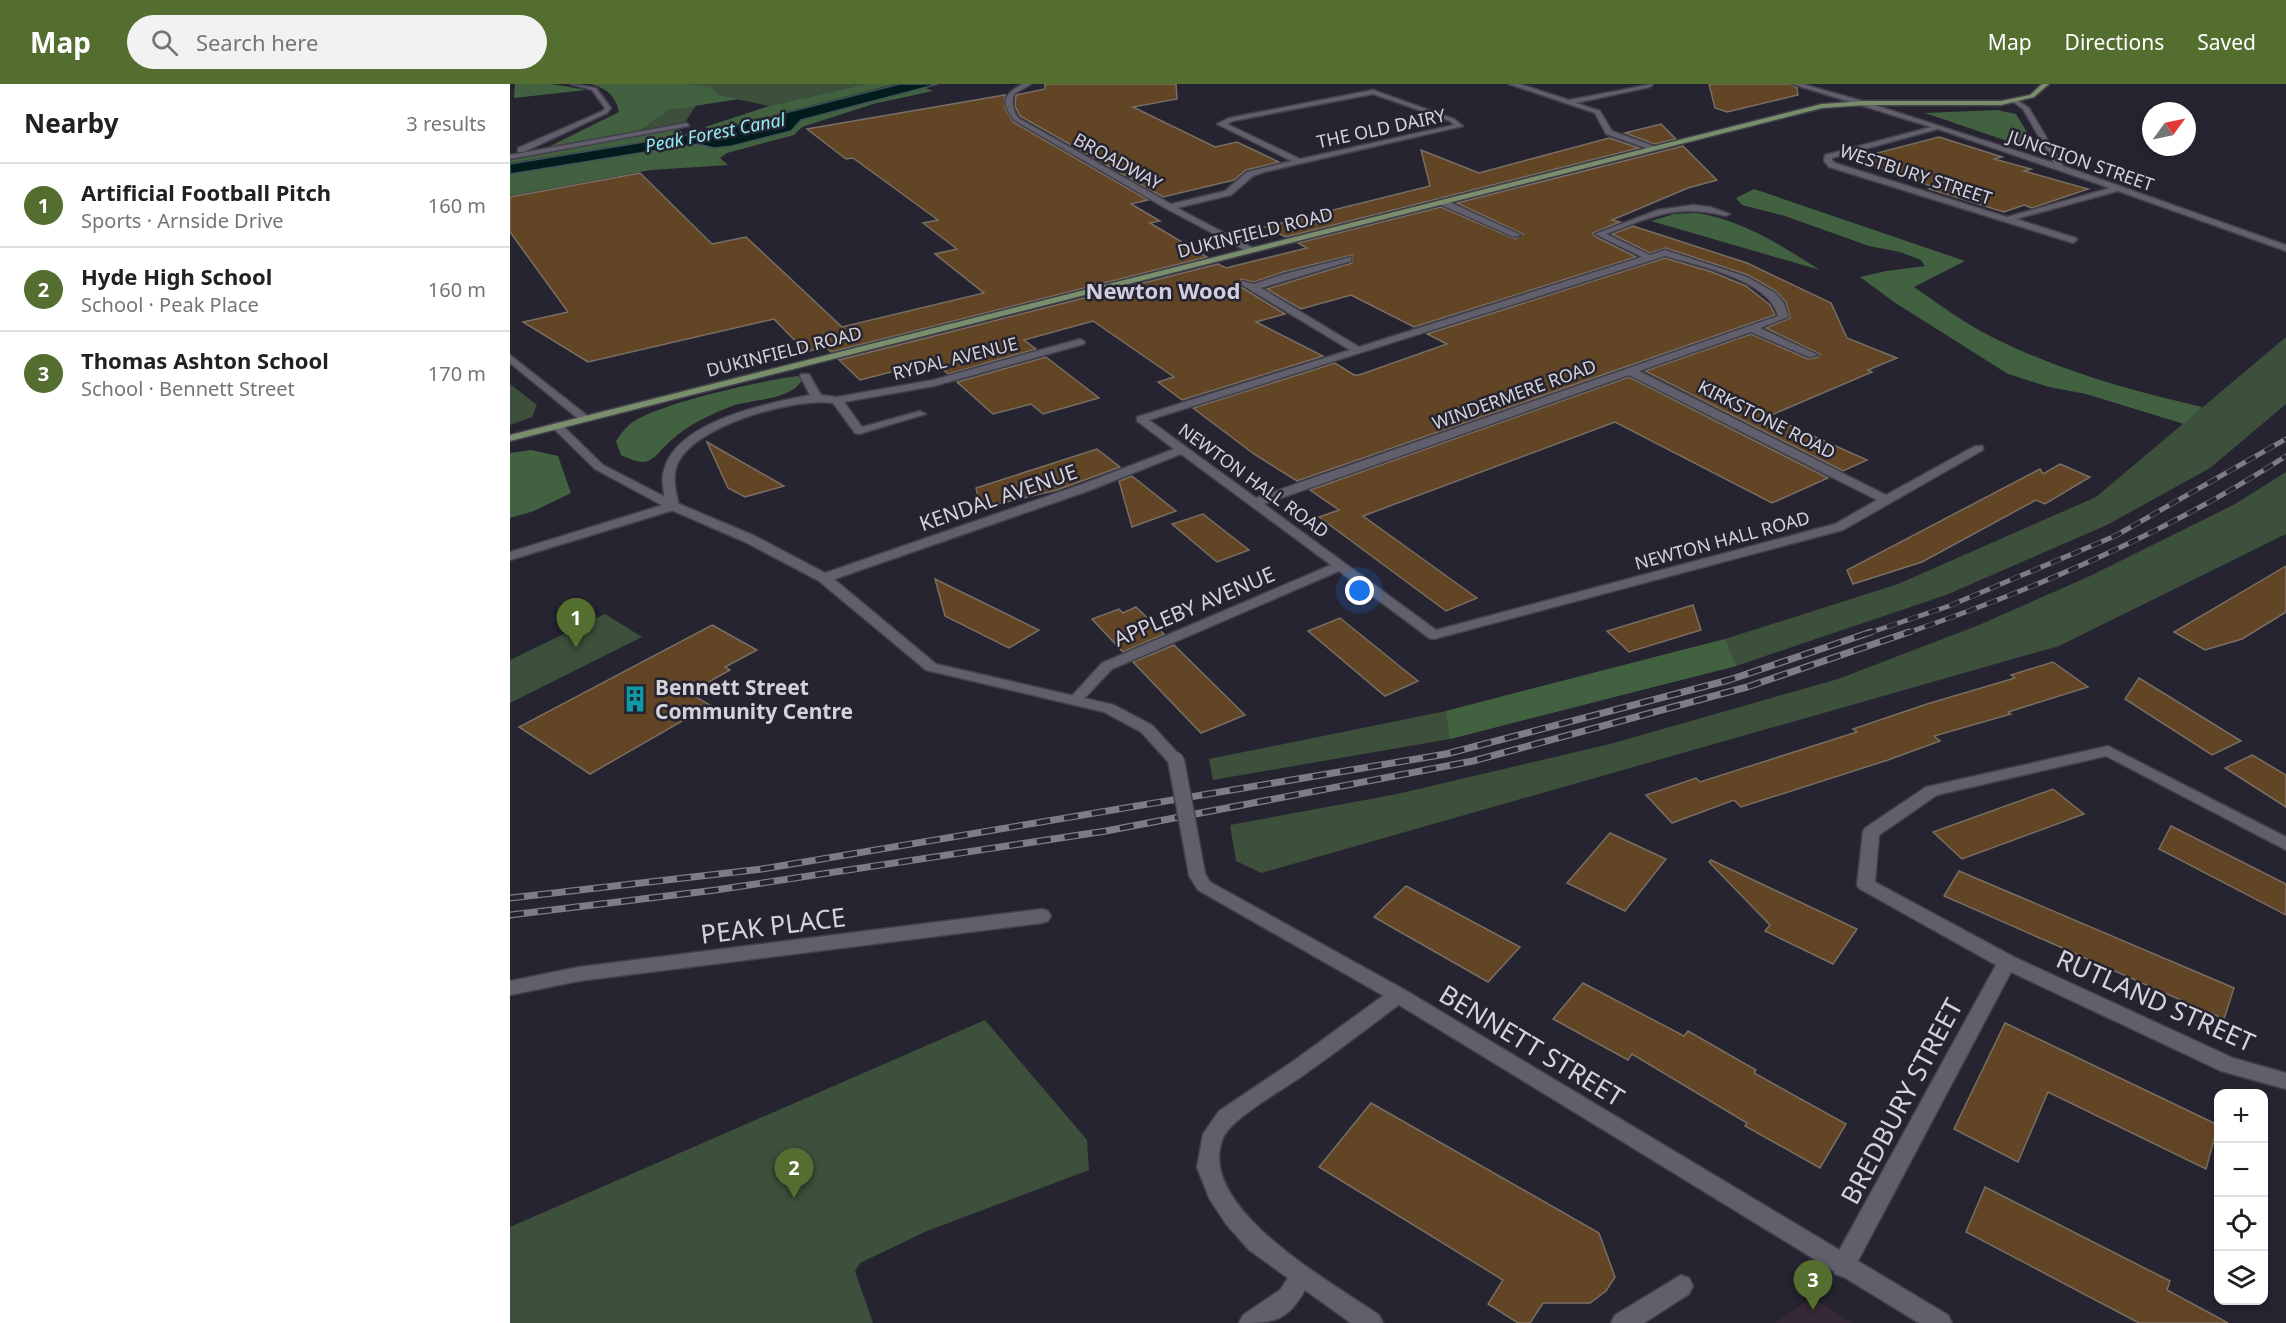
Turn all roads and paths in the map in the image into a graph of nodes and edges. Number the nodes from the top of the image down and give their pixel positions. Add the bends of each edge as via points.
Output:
1 (574, 84) edge
2 (1028, 84) edge
3 (1512, 84) edge
4 (1794, 84) edge
5 (2046, 84) edge
6 (1650, 86) dead end
7 (2014, 101) junction
8 (1569, 103) junction
9 (1865, 103) junction
10 (687, 125) dead end
11 (1939, 127) junction
12 (1655, 148) junction
13 (510, 155) edge
14 (1298, 161) junction
15 (2060, 167) junction
16 (2118, 188) junction
17 (1442, 202) junction
18 (1170, 207) junction
19 (1726, 214) dead end
20 (2007, 219) junction
21 (1517, 235) dead end
22 (2073, 240) dead end
23 (2286, 248) edge
24 (1250, 250) junction
25 (1650, 258) junction
26 (1348, 259) dead end
27 (1783, 317) joint
28 (1751, 328) junction
29 (1080, 342) dead end
30 (1358, 350) junction
31 (1813, 355) dead end
32 (510, 358) edge
33 (1630, 370) junction
34 (805, 376) dead end
35 (817, 398) junction
36 (837, 400) junction
37 (920, 414) dead end
38 (585, 419) junction
39 (557, 426) junction
40 (510, 438) edge
41 (1979, 448) dead end
42 (1182, 450) junction
43 (1886, 500) junction
44 (1255, 503) junction
45 (673, 506) junction
46 (510, 556) edge
47 (1340, 566) junction
48 (824, 578) junction
49 (1076, 699) junction
50 (2286, 844) edge
51 (1042, 916) dead end
52 (2007, 962) junction
53 (510, 988) edge
54 (1398, 995) junction
55 (2286, 1081) edge
56 (1843, 1266) junction
57 (1302, 1275) junction
58 (1681, 1286) dead end
59 (1251, 1323) edge
60 (1371, 1323) edge
61 (1623, 1323) edge
62 (1940, 1323) edge

1 - 13 street via 594,89 608,108 605,112
2 - 18 street, BROADWAY via 1011,93 1007,102 1016,119
3 - 8 street
4 - 9 street, JUNCTION STREET
5 - 7 main road via 2032,96
6 - 8 street
7 - 9 main road, DUKINFIELD ROAD
7 - 15 street via 2026,108
8 - 12 street via 1598,112 1609,132
9 - 11 street, JUNCTION STREET
9 - 12 main road, DUKINFIELD ROAD via 1822,106
10 - 13 street
11 - 15 street, JUNCTION STREET
11 - 20 street, WESTBURY STREET via 1828,157 1828,161
12 - 17 main road, DUKINFIELD ROAD
14 - 14 street, THE OLD DAIRY via 1452,128 1459,126 1452,120 1373,92 1221,124
14 - 18 street, THE OLD DAIRY via 1250,174 1228,192
15 - 16 street, JUNCTION STREET
16 - 20 street
16 - 23 street, JUNCTION STREET
17 - 21 street
17 - 24 main road, DUKINFIELD ROAD
18 - 24 street, BROADWAY
19 - 25 street via 1715,209 1676,207 1599,234
20 - 22 street, WESTBURY STREET
24 - 38 main road, DUKINFIELD ROAD
25 - 27 street, NEWTON HALL ROAD via 1665,253 1745,280 1778,302
25 - 30 street, NEWTON HALL ROAD
26 - 30 street via 1249,286
27 - 28 street, WINDERMERE ROAD
28 - 31 street
28 - 33 street, WINDERMERE ROAD
29 - 36 street, RYDAL AVENUE via 934,383
30 - 42 street, NEWTON HALL ROAD via 1141,419
32 - 38 street
33 - 43 street, KIRKSTONE ROAD
33 - 44 street, WINDERMERE ROAD
34 - 35 street
35 - 36 street, RYDAL AVENUE
35 - 45 street, RYDAL AVENUE via 755,411 696,437 672,462 668,479
36 - 37 street via 860,430
38 - 39 main road, DUKINFIELD ROAD
39 - 40 main road, DUKINFIELD ROAD
39 - 45 street via 599,467
41 - 43 street, NEWTON HALL ROAD
42 - 44 street, NEWTON HALL ROAD
42 - 48 street, KENDAL AVENUE
43 - 47 street, NEWTON HALL ROAD via 1839,527 1434,635
44 - 47 street, NEWTON HALL ROAD
45 - 46 street
45 - 48 street via 750,539
47 - 49 street, APPLEBY AVENUE via 1107,666
48 - 49 street via 931,667
49 - 54 street, BENNETT STREET, bridge via 1133,718 1157,735 1176,760 1197,874 1204,886
50 - 52 street, RUTLAND STREET via 2108,751 1932,791 1871,832 1866,885
51 - 53 street, PEAK PLACE via 579,974
52 - 55 street, RUTLAND STREET via 2228,1065
52 - 56 street, BREDBURY STREET
54 - 56 street, BENNETT STREET
54 - 57 street via 1226,1117 1213,1134 1208,1167 1217,1191 1257,1243
56 - 62 street, BENNETT STREET
57 - 59 street via 1288,1298
57 - 60 street
58 - 61 street

